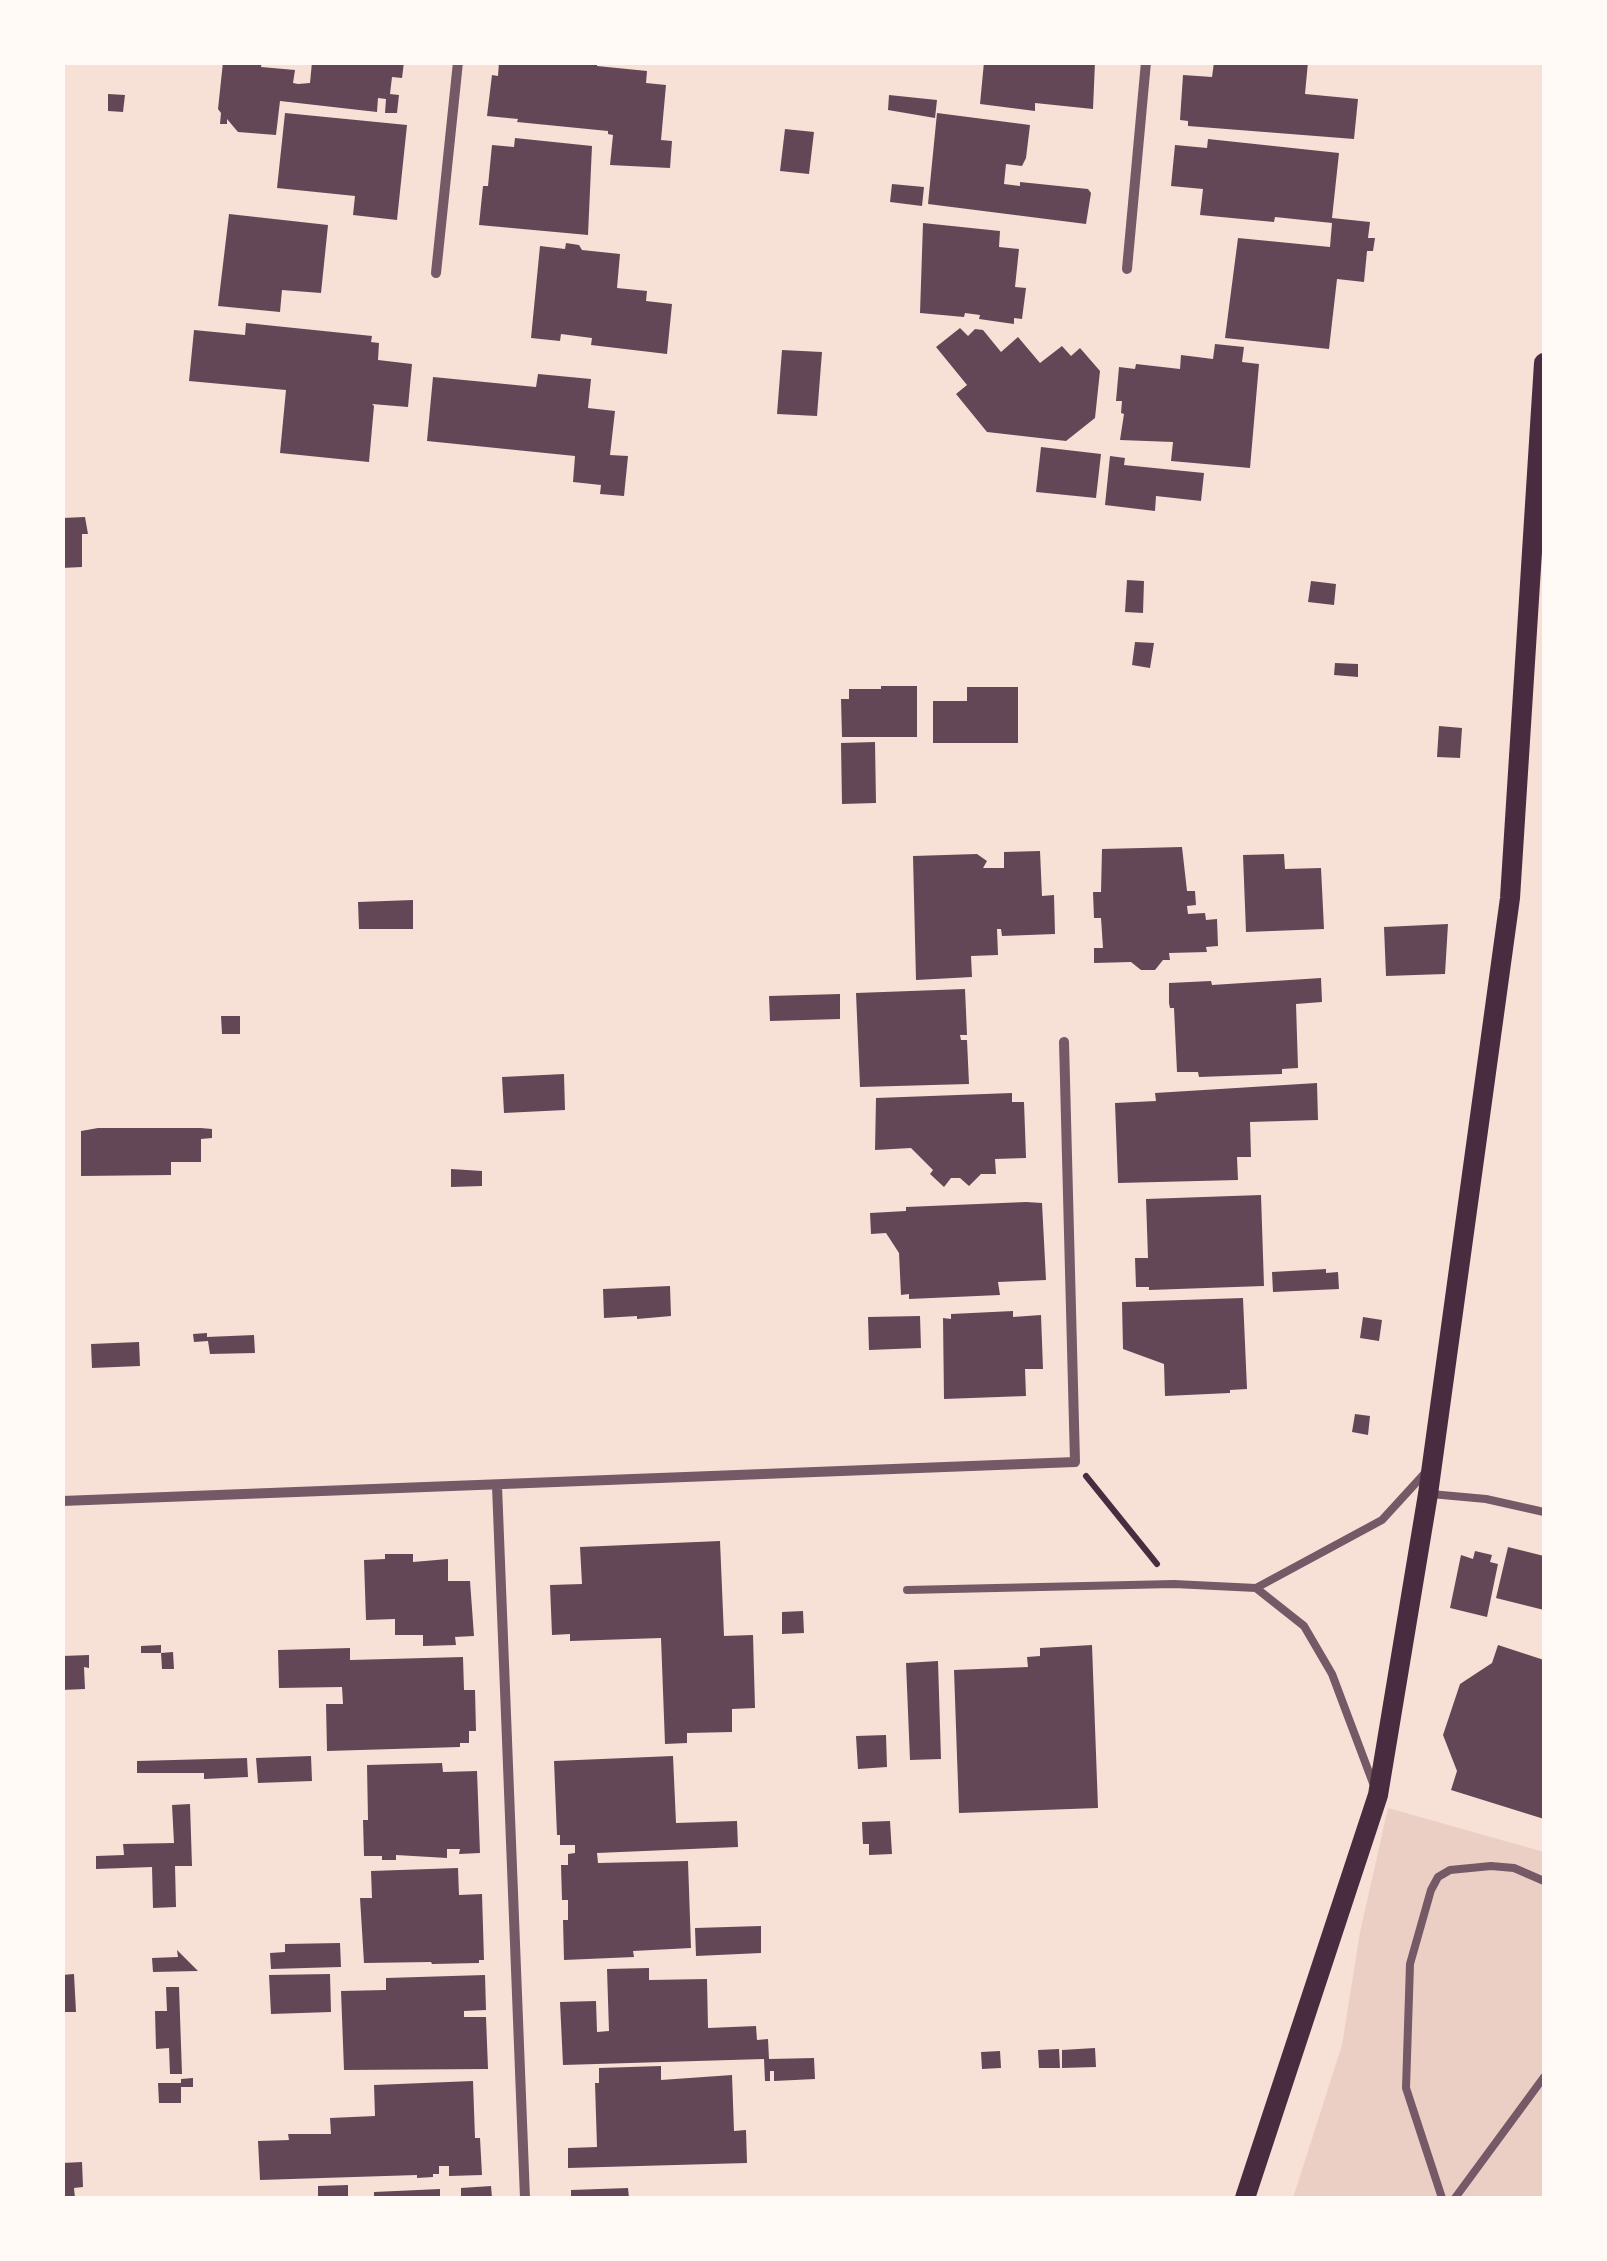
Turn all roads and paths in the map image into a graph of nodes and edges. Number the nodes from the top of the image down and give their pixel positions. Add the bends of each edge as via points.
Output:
1 (458, 62) edge
2 (1146, 62) edge
3 (1128, 269) dead end
4 (436, 273) dead end
5 (1544, 363) edge
6 (1064, 1042) dead end
7 (1075, 1462) junction
8 (1432, 1466) junction
9 (498, 1486) junction
10 (1428, 1494) junction
11 (62, 1502) edge
12 (1544, 1512) edge
13 (1174, 1584) junction
14 (1256, 1588) junction
15 (906, 1590) dead end
16 (1378, 1795) junction
17 (1544, 1880) edge
18 (1544, 2076) edge
19 (525, 2198) edge
20 (1245, 2198) edge
21 (1442, 2198) edge
22 (1455, 2198) edge

1 - 4 street
2 - 3 street
5 - 8 main road via 1510,898
6 - 7 street
7 - 9 street
7 - 13 path
8 - 10 main road
8 - 14 lane via 1382,1520
9 - 11 street
9 - 19 street
10 - 12 lane
10 - 16 main road
13 - 14 lane
13 - 15 lane
14 - 16 lane via 1304,1626 1332,1674
16 - 20 main road
17 - 21 lane via 1491,1866 1450,1870 1431,1890 1410,1964 1406,2088
18 - 22 lane

